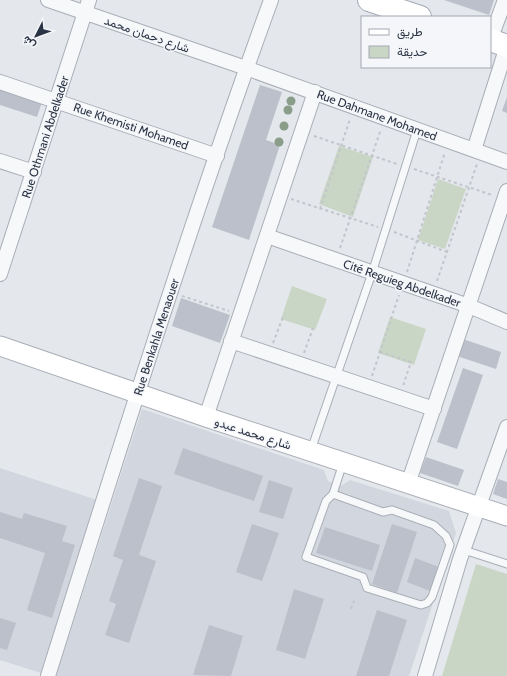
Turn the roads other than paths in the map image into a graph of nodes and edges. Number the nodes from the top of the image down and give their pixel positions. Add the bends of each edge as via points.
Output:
1 (48, 0) edge
2 (271, 0) edge
3 (369, 0) edge
4 (505, 0) edge
5 (87, 6) edge
6 (417, 16) edge
7 (491, 37) edge
8 (491, 40) edge
9 (507, 46) edge
10 (246, 68) junction
11 (0, 82) edge
12 (315, 92) junction
13 (56, 100) junction
14 (417, 130) junction
15 (478, 152) junction
16 (217, 156) junction
17 (0, 161) edge
18 (507, 162) edge
19 (34, 172) junction
20 (507, 191) edge
21 (6, 235) edge
22 (267, 236) junction
23 (372, 273) junction
24 (0, 274) edge
25 (468, 306) junction
26 (507, 322) edge
27 (231, 341) junction
28 (0, 346) edge
29 (336, 376) junction
30 (138, 392) junction
31 (434, 409) junction
32 (206, 417) junction
33 (507, 428) edge
34 (310, 452) junction
35 (501, 462) edge
36 (343, 463) junction
37 (408, 484) junction
38 (333, 494) junction
39 (479, 506) junction
40 (507, 516) edge
41 (464, 550) junction
42 (507, 564) edge
43 (48, 676) edge
44 (425, 676) edge

1 - 5 street, شارع دحمان محمد
2 - 10 street, Rue Benkahla Menaouer
3 - 6 main road
4 - 7 street
5 - 10 street, شارع دحمان محمد
5 - 13 street, Rue Othmani Abdelkader
8 - 9 main road
9 - 15 street
10 - 12 street, Rue Dahmane Mohamed
10 - 16 street, Rue Benkahla Menaouer
11 - 13 street, Rue Khemisti Mohamed
12 - 14 street, Rue Dahmane Mohamed
12 - 22 street
13 - 16 street, Rue Khemisti Mohamed
13 - 19 street, Rue Othmani Abdelkader
14 - 15 street, Rue Dahmane Mohamed
14 - 23 lane
15 - 18 street, Rue Dahmane Mohamed
16 - 30 street, Rue Benkahla Menaouer
17 - 19 street
19 - 21 street, Rue Othmani Abdelkader
20 - 25 street, Cité Reguieg Abdelkader
21 - 24 street, Rue Othmani Abdelkader
22 - 23 street, Cité Reguieg Abdelkader
22 - 27 street
23 - 25 street, Cité Reguieg Abdelkader
23 - 29 lane
25 - 26 street
25 - 31 street
27 - 29 street
27 - 32 street
28 - 30 street, شارع محمد عبدو
29 - 31 street
29 - 34 lane
30 - 32 street, شارع محمد عبدو
30 - 43 street, Rue Benkahla Menaouer
31 - 37 street
32 - 34 street, شارع محمد عبدو
33 - 35 street
34 - 36 street, شارع محمد عبدو
35 - 39 street
36 - 37 street, شارع محمد عبدو
36 - 38 lane
37 - 39 street, شارع محمد عبدو
38 - 38 lane via 383,512 392,510 434,525 446,536 450,545 432,597 427,603 421,605 367,588 363,577 306,557 326,501
39 - 40 street, شارع محمد عبدو
39 - 41 street
41 - 42 lane
41 - 44 street

